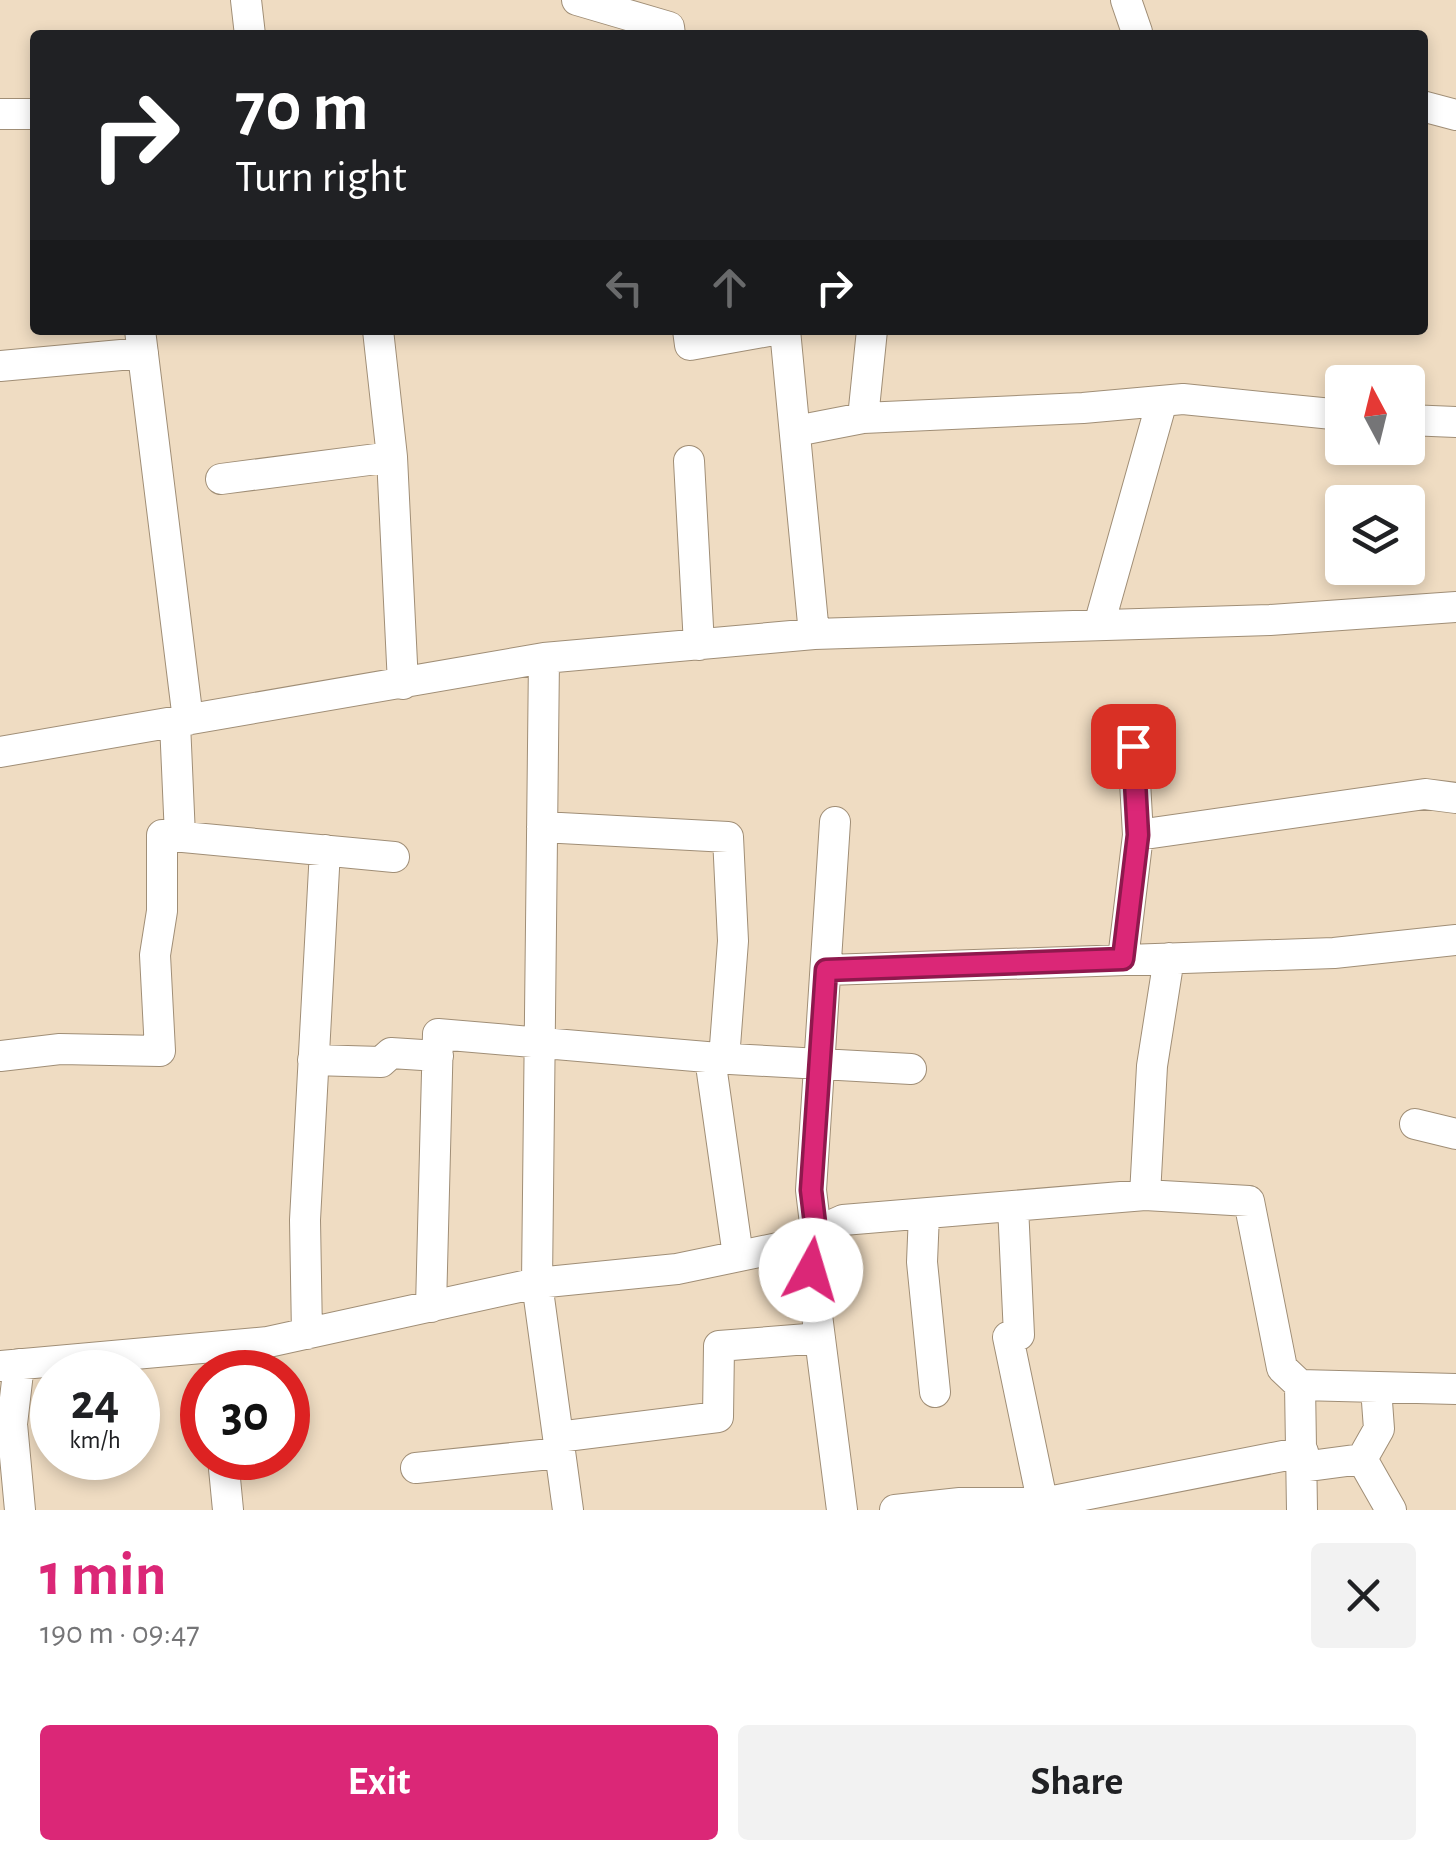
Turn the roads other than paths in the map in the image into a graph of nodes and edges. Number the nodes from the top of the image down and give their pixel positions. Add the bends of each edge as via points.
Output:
1 (246, 0) edge
2 (577, 0) edge
3 (1126, 0) edge
4 (249, 30) edge
5 (669, 30) edge
6 (1134, 30) edge
7 (1428, 108) edge
8 (0, 114) edge
9 (30, 114) edge
10 (1456, 115) edge
11 (379, 335) edge
12 (689, 335) edge
13 (746, 335) edge
14 (786, 335) edge
15 (871, 335) edge
16 (142, 341) edge
17 (0, 366) edge
18 (1162, 401) junction
19 (1325, 412) edge
20 (863, 418) junction
21 (1425, 421) edge
22 (1456, 422) edge
23 (796, 431) junction
24 (392, 457) junction
25 (689, 461) dead end
26 (221, 480) dead end
27 (1456, 607) edge
28 (1100, 625) junction
29 (814, 634) junction
30 (699, 645) junction
31 (544, 658) junction
32 (403, 684) junction
33 (181, 722) junction
34 (1133, 746) dead end
35 (0, 752) edge
36 (1456, 798) edge
37 (835, 822) dead end
38 (542, 827) junction
39 (1138, 835) junction
40 (180, 836) junction
41 (325, 850) junction
42 (394, 857) dead end
43 (1456, 940) edge
44 (1169, 958) junction
45 (1123, 959) junction
46 (826, 970) junction
47 (540, 1042) junction
48 (0, 1056) edge
49 (438, 1056) junction
50 (717, 1058) junction
51 (313, 1060) junction
52 (819, 1064) junction
53 (911, 1069) dead end
54 (1415, 1124) dead end
55 (1456, 1134) edge
56 (1145, 1195) junction
57 (1013, 1206) junction
58 (924, 1214) junction
59 (811, 1234) junction
60 (738, 1256) junction
61 (538, 1282) junction
62 (431, 1307) junction
63 (307, 1334) junction
64 (820, 1338) junction
65 (244, 1350) edge
66 (180, 1361) edge
67 (9, 1364) edge
68 (1300, 1384) junction
69 (1376, 1388) junction
70 (1456, 1389) edge
71 (935, 1392) dead end
72 (560, 1445) junction
73 (1302, 1460) junction
74 (1362, 1460) junction
75 (416, 1468) dead end
76 (225, 1480) edge
77 (1044, 1506) edge
78 (20, 1510) edge
79 (228, 1510) edge
80 (568, 1510) edge
81 (842, 1510) edge
82 (895, 1510) edge
83 (1302, 1510) edge
84 (1390, 1510) edge

1 - 4 street
2 - 5 street
3 - 6 street
7 - 10 street
8 - 9 street
11 - 24 street
12 - 13 street via 690,345
14 - 23 street
15 - 20 street
16 - 17 street
16 - 33 street
18 - 19 street
18 - 20 street
18 - 28 street
20 - 23 street
21 - 22 street
23 - 29 street
24 - 26 street
24 - 32 street
25 - 30 street
27 - 28 street
28 - 29 street
29 - 30 street
30 - 31 street
31 - 32 street
31 - 38 street
32 - 33 street
33 - 35 street
33 - 40 street
34 - 39 street
36 - 39 street via 1425,794
37 - 46 street
38 - 47 street
38 - 50 street via 728,837 733,940
39 - 45 street
40 - 41 street
40 - 48 street via 162,835 155,954 160,1051 60,1049
41 - 42 street
41 - 51 street
43 - 44 street via 1334,953
44 - 45 street
44 - 56 street via 1152,1066
45 - 46 street
46 - 52 street
47 - 49 street via 438,1034
47 - 50 street
47 - 61 street
49 - 51 street
49 - 62 street
50 - 52 street
50 - 60 street
51 - 63 street via 304,1220
52 - 53 street
52 - 59 street
54 - 55 street
56 - 57 street
56 - 68 street via 1249,1201 1282,1368
57 - 58 street
57 - 77 street via 1019,1335 1008,1337
58 - 59 street via 843,1220
58 - 71 street
59 - 60 street
59 - 64 street
60 - 61 street
61 - 62 street
61 - 72 street
62 - 63 street
63 - 65 street
64 - 72 street via 719,1346 718,1417
64 - 81 street
66 - 67 street
67 - 78 street
68 - 69 street
68 - 73 street
69 - 70 street
69 - 74 street via 1379,1428
72 - 75 street
72 - 80 street
73 - 74 street
73 - 77 street
73 - 83 street
74 - 84 street
76 - 79 street
77 - 82 street via 960,1502

